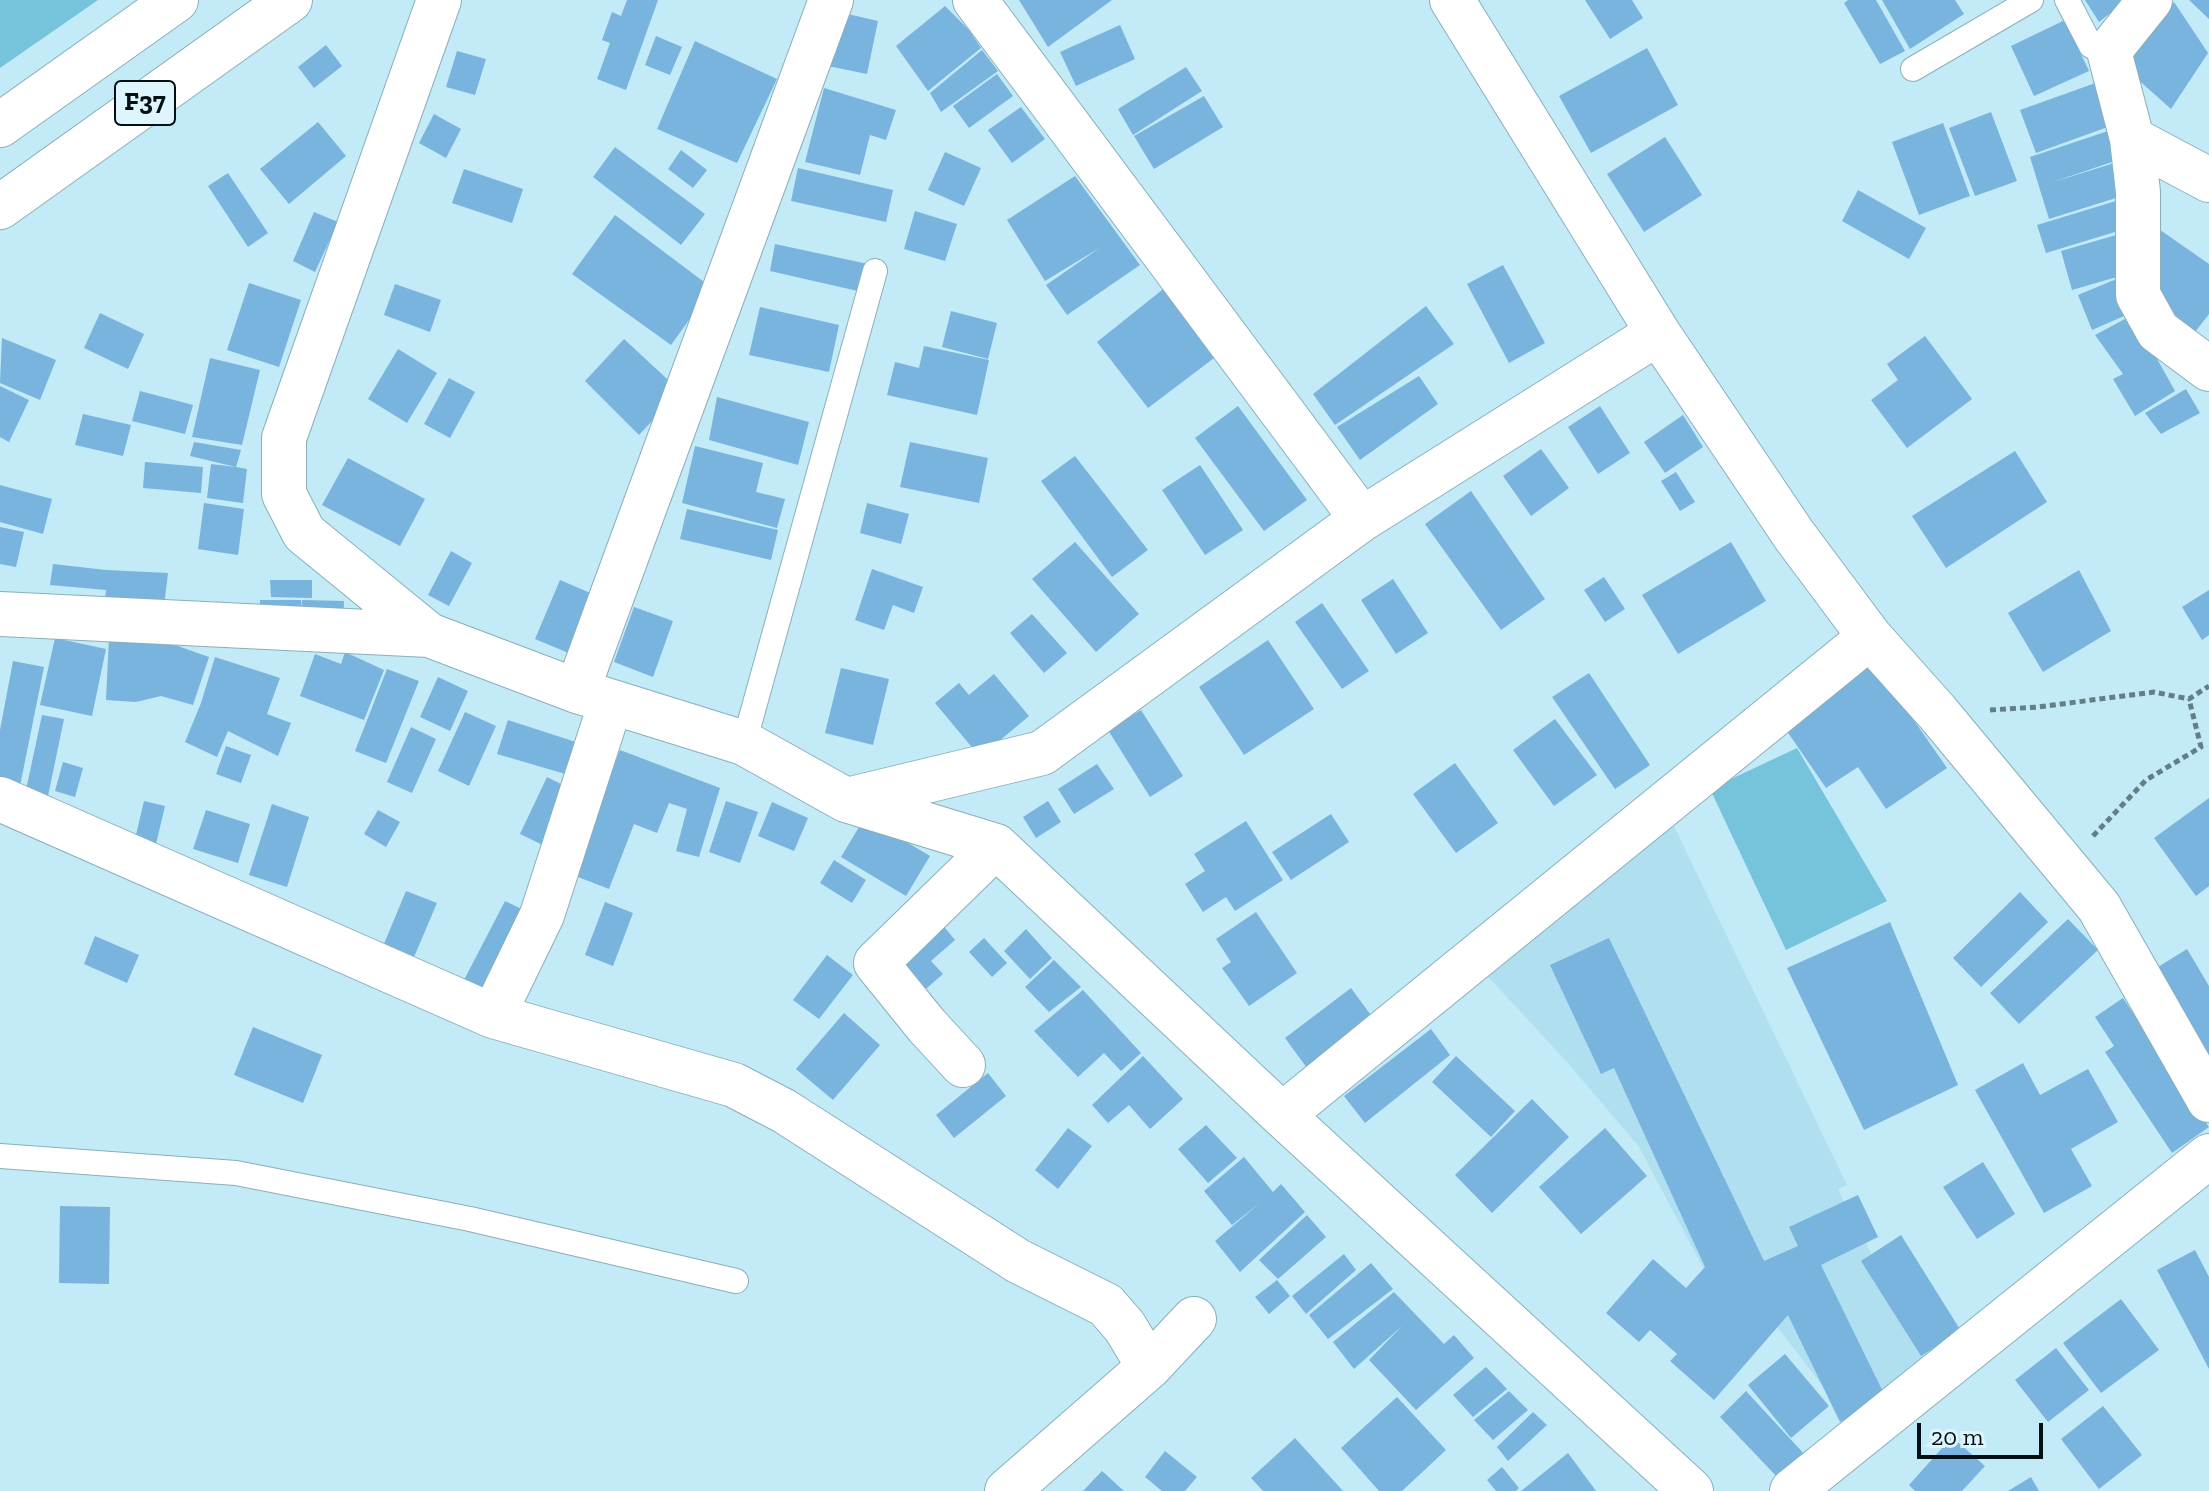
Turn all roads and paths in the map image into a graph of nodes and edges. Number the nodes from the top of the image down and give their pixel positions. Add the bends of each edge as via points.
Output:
1 (176, 0) edge
2 (290, 0) edge
3 (439, 0) edge
4 (831, 0) edge
5 (975, 0) edge
6 (1452, 0) edge
7 (2031, 0) edge
8 (2067, 0) edge
9 (2150, 0) edge
10 (2109, 51) junction
11 (1913, 69) dead end
12 (0, 125) edge
13 (2132, 139) junction
14 (2209, 180) edge
15 (0, 207) edge
16 (875, 271) dead end
17 (1658, 333) junction
18 (2209, 369) edge
19 (1362, 519) junction
20 (0, 614) edge
21 (429, 635) junction
22 (1870, 637) junction
23 (2209, 686) edge
24 (594, 696) junction
25 (2189, 699) junction
26 (1937, 712) junction
27 (744, 743) junction
28 (0, 799) edge
29 (846, 800) junction
30 (996, 846) junction
31 (2069, 869) junction
32 (493, 1016) junction
33 (963, 1065) dead end
34 (2209, 1100) edge
35 (1282, 1115) junction
36 (0, 1156) edge
37 (2209, 1156) edge
38 (736, 1281) dead end
39 (1194, 1319) dead end
40 (1149, 1367) junction
41 (1007, 1491) edge
42 (1691, 1491) edge
43 (1792, 1491) edge

1 - 12 main road, F37
2 - 15 main road, F37
3 - 21 main road via 284,438 284,494 304,533
4 - 24 main road
5 - 19 main road
6 - 17 main road
7 - 11 lane
8 - 10 lane via 2091,46
9 - 10 main road
10 - 13 main road
13 - 14 main road
13 - 18 main road via 2138,295 2158,331
16 - 27 lane
17 - 19 main road
17 - 22 main road
19 - 29 main road via 1042,753
20 - 21 main road
21 - 24 main road
22 - 26 main road
22 - 35 main road
23 - 25 path
24 - 27 main road
24 - 32 main road via 542,915
25 - 26 path via 2154,692 2038,707
25 - 31 path via 2201,747 2146,780
26 - 31 main road
27 - 29 main road
28 - 32 main road
29 - 30 main road
30 - 33 main road via 876,963
30 - 35 main road
31 - 34 main road via 2099,907
32 - 40 main road via 734,1085 784,1111 1018,1261 1106,1305
35 - 42 main road
36 - 38 lane via 236,1173 470,1219
37 - 43 main road
39 - 40 main road
40 - 41 main road

